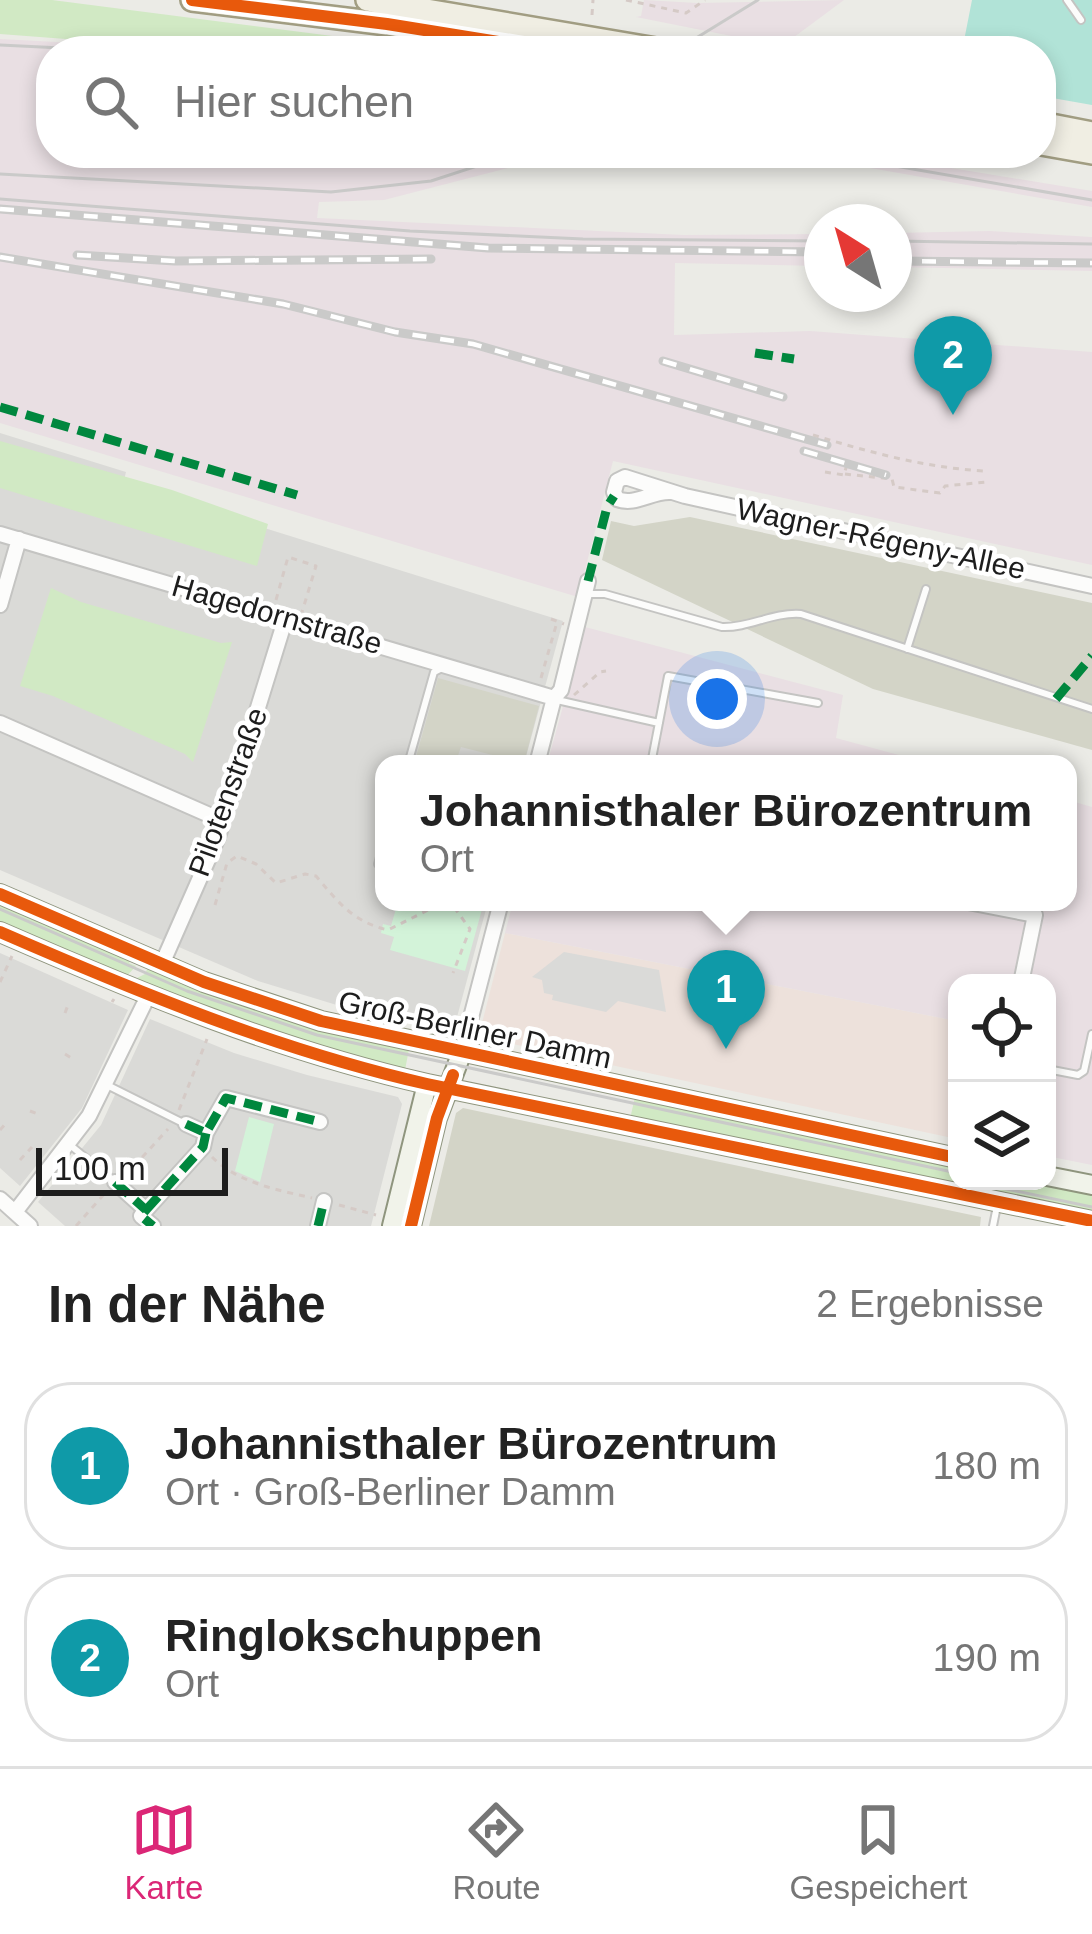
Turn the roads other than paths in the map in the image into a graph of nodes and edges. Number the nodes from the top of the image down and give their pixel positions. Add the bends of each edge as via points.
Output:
1 (192, 0) edge
2 (367, 0) edge
3 (1067, 0) edge
4 (472, 16) junction
5 (1081, 20) dead end
6 (387, 23) junction
7 (465, 36) edge
8 (623, 36) edge
9 (1056, 126) edge
10 (1092, 133) edge
11 (1056, 147) edge
12 (1092, 153) edge
13 (669, 492) dead end
14 (0, 534) edge
15 (19, 539) junction
16 (1092, 586) edge
17 (586, 587) joint
18 (926, 589) dead end
19 (0, 605) edge
20 (286, 617) junction
21 (907, 649) junction
22 (447, 665) junction
23 (559, 701) junction
24 (818, 704) dead end
25 (1092, 709) edge
26 (0, 723) edge
27 (659, 723) junction
28 (411, 755) edge
29 (539, 755) edge
30 (653, 755) edge
31 (223, 820) junction
32 (0, 894) edge
33 (499, 911) edge
34 (1014, 911) edge
35 (0, 932) edge
36 (162, 964) junction
37 (1023, 974) edge
38 (148, 996) junction
39 (1092, 1034) edge
40 (462, 1052) junction
41 (1056, 1071) edge
42 (428, 1084) junction
43 (107, 1085) junction
44 (448, 1088) junction
45 (320, 1122) dead end
46 (186, 1124) joint
47 (204, 1140) junction
48 (70, 1144) junction
49 (948, 1148) edge
50 (1056, 1178) edge
51 (115, 1182) joint
52 (1092, 1185) edge
53 (0, 1199) edge
54 (324, 1202) road end
55 (998, 1202) junction
56 (146, 1210) junction
57 (15, 1212) junction
58 (384, 1220) edge
59 (1092, 1221) edge
60 (30, 1226) edge
61 (153, 1226) edge
62 (318, 1226) edge
63 (411, 1226) edge
64 (993, 1226) edge

1 - 6 main road
2 - 4 main road
3 - 5 lane
4 - 6 main road via 469,27 410,18
4 - 8 main road
6 - 7 main road
9 - 10 main road
11 - 12 main road
13 - 16 street, Wagner-Régeny-Allee
14 - 15 street, Hagedornstraße
15 - 19 street
15 - 20 street, Hagedornstraße
17 - 21 lane via 722,627 801,614
17 - 23 street
18 - 21 lane
20 - 22 street, Hagedornstraße
20 - 31 street, Pilotenstraße
21 - 25 lane
22 - 23 street, Hagedornstraße
22 - 28 lane via 434,672
23 - 27 lane
23 - 29 street
24 - 27 lane via 668,676
26 - 31 street
27 - 30 lane
31 - 36 street, Pilotenstraße
32 - 36 main road, Groß-Berliner Damm
33 - 40 street
34 - 37 street via 1035,915
35 - 38 main road, Groß-Berliner Damm
36 - 40 main road, Groß-Berliner Damm via 280,1010
38 - 42 main road, Groß-Berliner Damm via 330,1061
38 - 43 street
39 - 41 lane via 1084,1071
40 - 42 main road
40 - 44 main road
40 - 49 main road, Groß-Berliner Damm
42 - 44 main road, Groß-Berliner Damm
42 - 58 main road
43 - 46 lane
43 - 48 street
44 - 55 main road, Groß-Berliner Damm
44 - 63 main road
45 - 47 street via 226,1098
46 - 47 street
47 - 56 street
48 - 51 lane
48 - 57 street
50 - 52 main road
51 - 56 street
53 - 57 street
54 - 62 street
55 - 59 main road, Groß-Berliner Damm
55 - 64 lane
56 - 61 street via 142,1216
57 - 60 street

